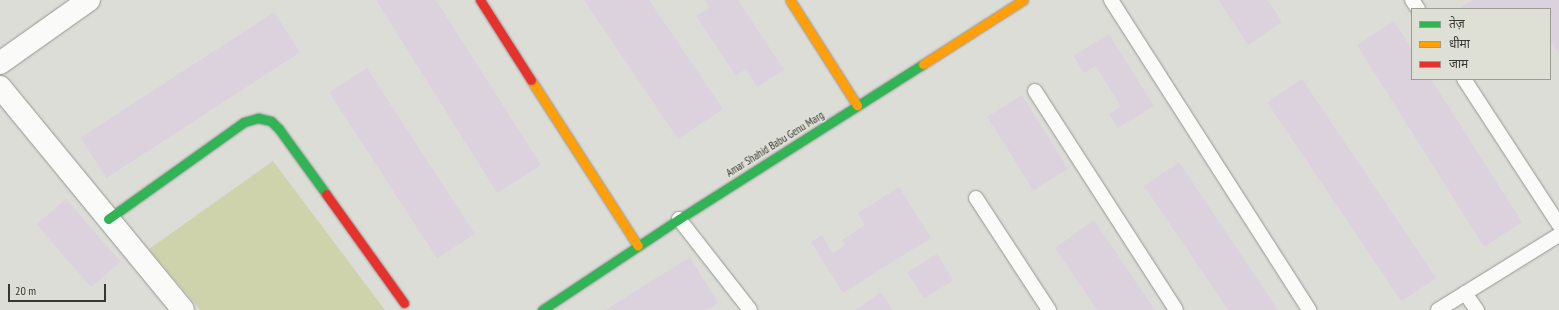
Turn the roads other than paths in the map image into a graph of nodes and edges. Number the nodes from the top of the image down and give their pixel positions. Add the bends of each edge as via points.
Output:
1 (89, 0) edge
2 (480, 0) edge
3 (790, 0) edge
4 (1023, 0) edge
5 (1111, 0) edge
6 (0, 63) edge
7 (1465, 80) edge
8 (0, 87) edge
9 (1035, 91) dead end
10 (857, 106) junction
11 (976, 198) dead end
12 (679, 219) junction
13 (108, 220) junction
14 (1559, 225) edge
15 (1559, 234) edge
16 (638, 246) junction
17 (1466, 293) junction
18 (404, 303) dead end
19 (182, 310) edge
20 (542, 310) edge
21 (750, 310) edge
22 (1049, 310) edge
23 (1176, 310) edge
24 (1309, 310) edge
25 (1438, 310) edge
26 (1477, 310) edge

1 - 6 street
2 - 16 street
3 - 10 street
4 - 10 street, Amar Shahid Babu Genu Marg
5 - 24 lane
7 - 14 lane
8 - 13 street
9 - 23 lane
10 - 12 street, Amar Shahid Babu Genu Marg
11 - 22 lane
12 - 16 street, Amar Shahid Babu Genu Marg
12 - 21 lane
13 - 18 street via 244,122 258,118 271,121 280,129
13 - 19 street
15 - 17 lane
16 - 20 street, Amar Shahid Babu Genu Marg
17 - 25 lane
17 - 26 lane

